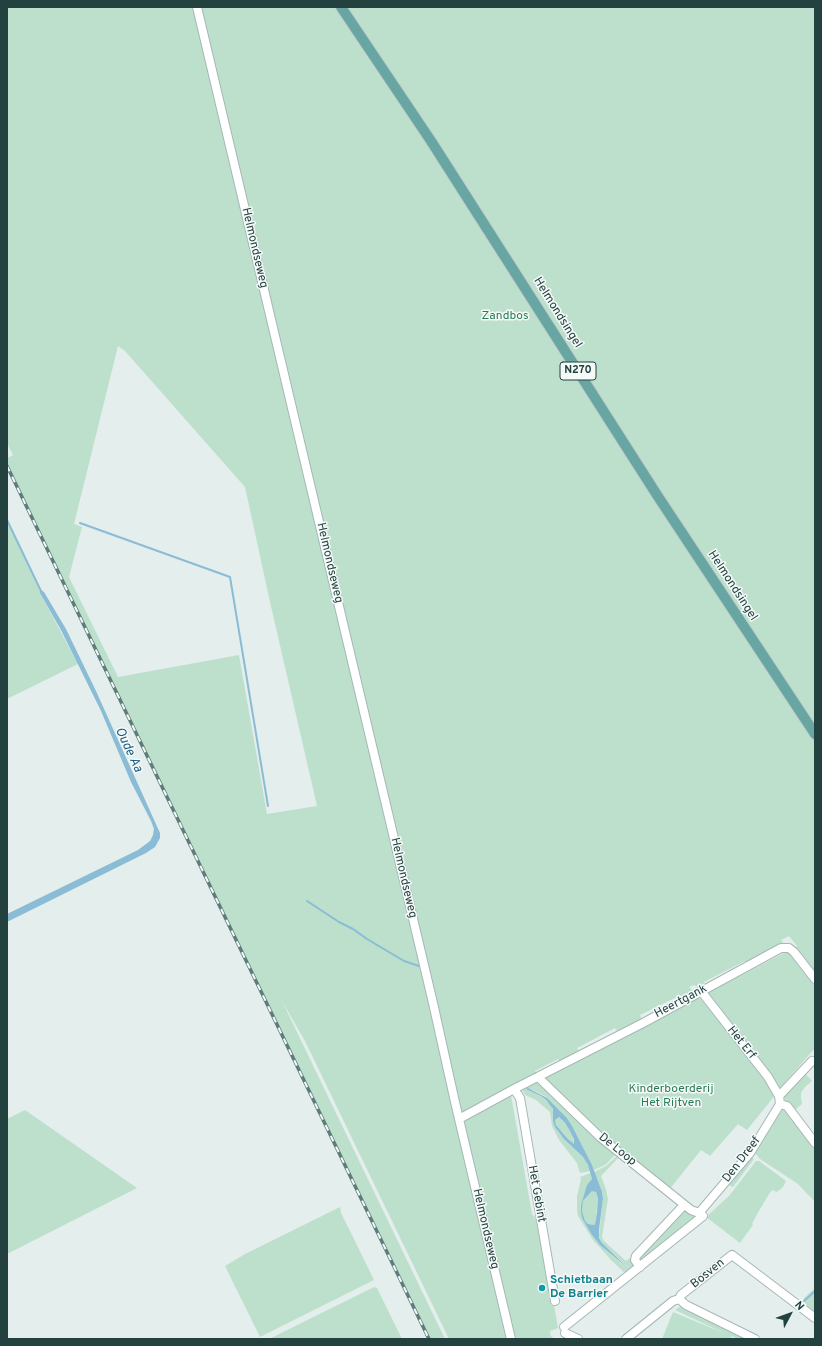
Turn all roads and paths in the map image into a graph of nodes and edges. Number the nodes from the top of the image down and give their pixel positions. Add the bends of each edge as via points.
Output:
1 (197, 7) edge
2 (341, 7) edge
3 (815, 734) edge
4 (815, 978) edge
5 (701, 991) junction
6 (812, 1061) dead end
7 (538, 1077) junction
8 (514, 1089) junction
9 (779, 1100) junction
10 (459, 1120) junction
11 (815, 1143) edge
12 (684, 1205) junction
13 (701, 1214) junction
14 (640, 1267) junction
15 (679, 1299) junction
16 (555, 1301) dead end
17 (815, 1318) edge
18 (631, 1337) edge
19 (511, 1339) edge
20 (578, 1339) edge
21 (756, 1339) edge

1 - 10 street, Helmondseweg
2 - 3 main road, Helmondsingel / N270 via 431,141 657,495
4 - 5 street, Heertgank via 794,952 789,948 781,948
5 - 7 street, Heertgank
5 - 9 street, Het Erf via 768,1077
6 - 9 street
7 - 8 street
7 - 12 street, De Loop via 600,1137
8 - 10 street
8 - 16 street, Het Gebint via 520,1098
9 - 11 street, Het Erf via 787,1106
9 - 13 street, Den Dreef via 750,1153
10 - 19 street, Helmondseweg
12 - 13 street, De Loop
12 - 14 street via 636,1256 635,1260
13 - 14 street, Den Dreef
14 - 20 street, Den Dreef via 565,1330
15 - 17 street, Bosven via 732,1254
15 - 18 street, Bosven
15 - 21 street, Bosven via 686,1305

